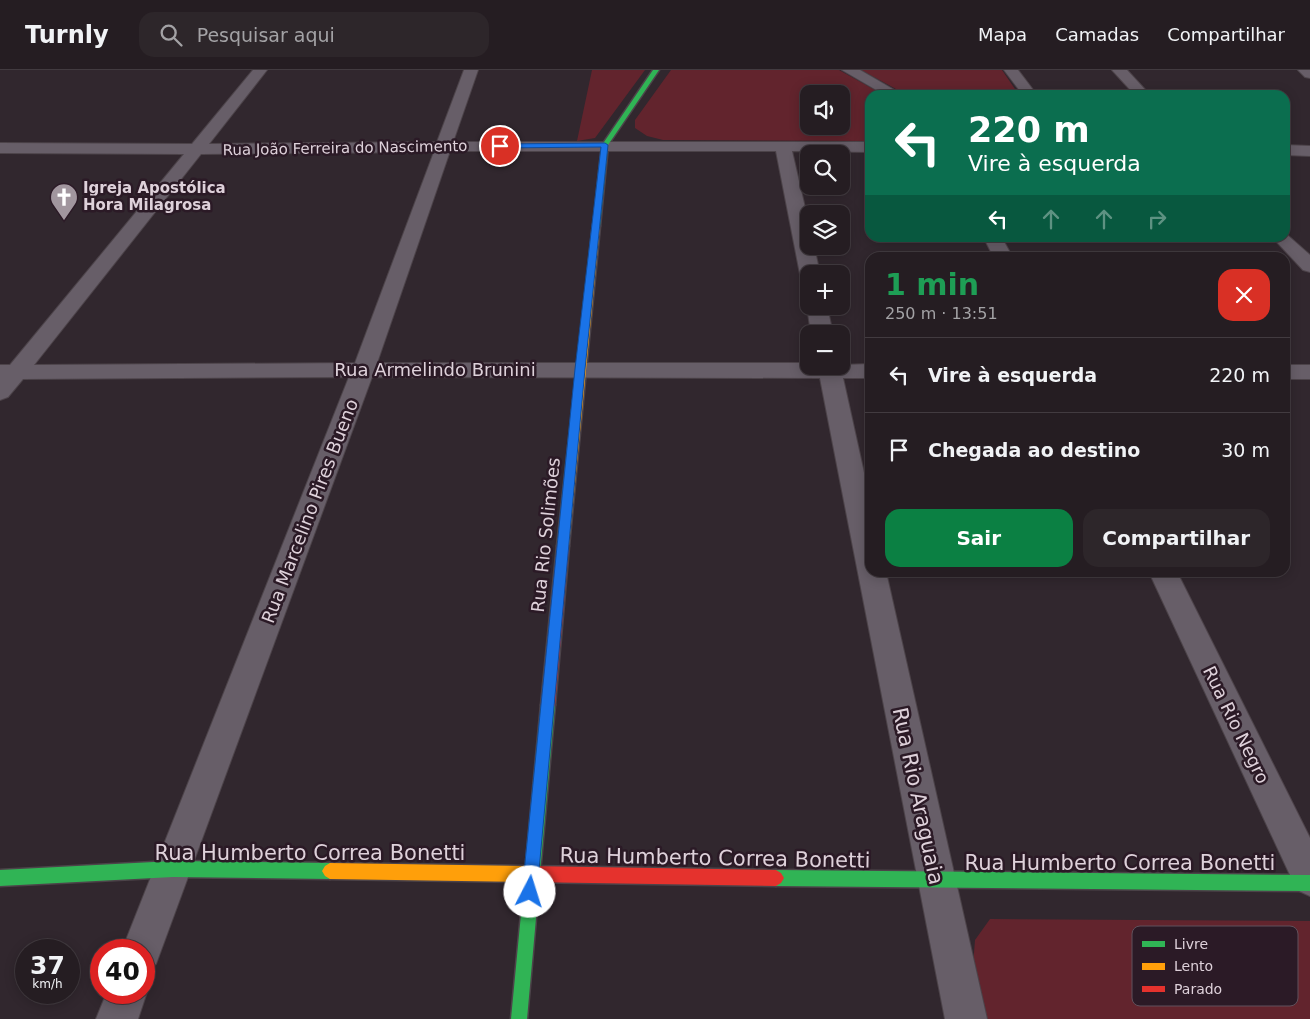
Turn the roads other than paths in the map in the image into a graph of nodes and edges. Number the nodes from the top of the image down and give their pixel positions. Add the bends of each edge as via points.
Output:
1 (260, 70) edge
2 (471, 70) edge
3 (656, 70) edge
4 (850, 70) edge
5 (1011, 70) edge
6 (1119, 70) edge
7 (1305, 70) edge
8 (1310, 74) edge
9 (887, 90) edge
10 (1026, 90) edge
11 (1138, 90) edge
12 (605, 145) junction
13 (443, 147) junction
14 (783, 147) junction
15 (865, 147) edge
16 (0, 148) edge
17 (196, 149) junction
18 (1290, 150) edge
19 (1310, 151) edge
20 (1286, 242) edge
21 (808, 265) edge
22 (1310, 266) edge
23 (580, 369) junction
24 (800, 369) edge
25 (850, 370) edge
26 (364, 371) junction
27 (8, 372) edge
28 (865, 372) edge
29 (1290, 372) edge
30 (1310, 372) edge
31 (831, 375) edge
32 (0, 392) edge
33 (865, 539) edge
34 (873, 577) edge
35 (1164, 577) edge
36 (172, 869) junction
37 (531, 874) junction
38 (1310, 877) edge
39 (0, 878) edge
40 (936, 880) junction
41 (1310, 882) edge
42 (146, 939) edge
43 (123, 1004) edge
44 (117, 1019) edge
45 (519, 1019) edge
46 (966, 1019) edge

1 - 17 street
2 - 13 street, Rua Marcelino Pires Bueno
3 - 12 street, Rua Rio Solimões
4 - 9 street
5 - 10 street
6 - 11 street
7 - 8 street
12 - 13 street, Rua João Ferreira do Nascimento
12 - 14 street, Rua João Ferreira do Nascimento
12 - 23 street, Rua Rio Solimões
13 - 17 street, Rua João Ferreira do Nascimento
13 - 26 street, Rua Marcelino Pires Bueno
14 - 15 street, Rua João Ferreira do Nascimento
14 - 21 street
16 - 17 street, Rua João Ferreira do Nascimento
17 - 27 street
18 - 19 street
20 - 22 street
23 - 24 street, Rua Armelindo Brunini
23 - 26 street, Rua Armelindo Brunini
23 - 37 street, Rua Rio Solimões
25 - 28 street, Rua Armelindo Brunini
26 - 27 street, Rua Armelindo Brunini
26 - 36 street, Rua Marcelino Pires Bueno
27 - 32 street
29 - 30 street
31 - 33 street
34 - 40 street, Rua Rio Araguaia
35 - 38 street, Rua Rio Negro
36 - 37 street, Rua Humberto Correa Bonetti
36 - 39 street, Rua Humberto Correa Bonetti
36 - 42 street, Rua Marcelino Pires Bueno
37 - 40 street, Rua Humberto Correa Bonetti
37 - 45 street, Rua Rio Solimões
40 - 41 street, Rua Humberto Correa Bonetti
40 - 46 street, Rua Rio Araguaia
43 - 44 street

